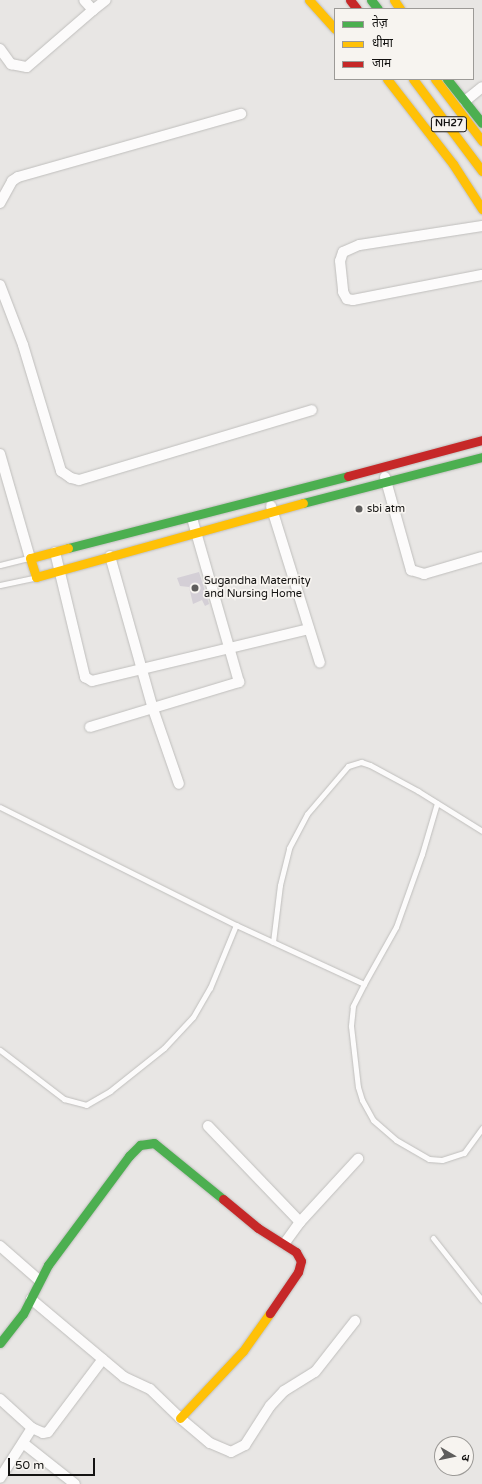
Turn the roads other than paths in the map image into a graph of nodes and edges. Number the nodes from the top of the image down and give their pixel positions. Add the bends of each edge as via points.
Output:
1 (84, 0) edge
2 (106, 0) edge
3 (309, 0) edge
4 (371, 0) edge
5 (377, 8) edge
6 (93, 10) junction
7 (334, 28) edge
8 (0, 49) edge
9 (388, 80) edge
10 (414, 80) edge
11 (436, 80) edge
12 (448, 80) edge
13 (482, 87) edge
14 (465, 101) junction
15 (241, 114) dead end
16 (482, 123) edge
17 (482, 141) edge
18 (482, 171) edge
19 (12, 181) junction
20 (0, 184) edge
21 (0, 203) edge
22 (482, 209) edge
23 (482, 226) edge
24 (482, 275) edge
25 (0, 285) edge
26 (312, 410) dead end
27 (479, 440) edge
28 (0, 454) edge
29 (481, 457) edge
30 (383, 467) junction
31 (346, 477) junction
32 (386, 481) junction
33 (349, 490) junction
34 (269, 498) junction
35 (273, 511) junction
36 (192, 518) junction
37 (197, 533) junction
38 (55, 552) junction
39 (110, 556) junction
40 (482, 557) edge
41 (30, 558) junction
42 (0, 565) edge
43 (59, 571) junction
44 (36, 577) junction
45 (0, 585) edge
46 (309, 629) junction
47 (229, 648) junction
48 (320, 663) dead end
49 (143, 668) junction
50 (153, 709) junction
51 (90, 726) dead end
52 (179, 784) dead end
53 (437, 803) junction
54 (0, 808) edge
55 (482, 831) edge
56 (236, 925) junction
57 (273, 942) junction
58 (364, 984) junction
59 (0, 1050) edge
60 (208, 1126) dead end
61 (482, 1128) edge
62 (358, 1159) dead end
63 (300, 1222) junction
64 (433, 1238) dead end
65 (284, 1244) junction
66 (0, 1246) edge
67 (39, 1280) junction
68 (31, 1299) junction
69 (482, 1300) edge
70 (355, 1321) dead end
71 (0, 1343) edge
72 (103, 1359) junction
73 (0, 1399) edge
74 (180, 1418) junction
75 (32, 1428) junction
76 (23, 1443) junction
77 (0, 1476) edge
78 (75, 1484) edge

1 - 6 street
2 - 6 street
3 - 7 main road
4 - 5 main road
6 - 8 street via 27,67 11,64
9 - 22 main road via 453,164
10 - 18 main road, NH27
11 - 17 main road, NH27
12 - 14 main road
13 - 14 street
14 - 16 main road
15 - 19 street via 18,177
19 - 20 street
19 - 21 street
23 - 24 street via 359,245 342,252 340,261 343,292 347,298 353,300
25 - 26 street via 23,345 61,471 71,478 79,480
27 - 29 main road
27 - 30 main road
28 - 41 street
29 - 32 main road
30 - 31 main road
30 - 32 street
31 - 33 main road
31 - 34 main road
32 - 33 main road
32 - 40 street via 411,570 424,574
33 - 35 main road
34 - 35 street
34 - 36 main road
35 - 37 main road
35 - 46 street
36 - 37 street
36 - 38 main road
37 - 39 main road
37 - 47 street
38 - 41 main road
38 - 43 street
39 - 43 main road
39 - 49 street
41 - 42 lane
41 - 44 main road
43 - 44 main road
43 - 49 street via 86,677 92,681
44 - 45 lane
46 - 47 street
46 - 48 street
47 - 49 street
47 - 50 street via 240,678 238,685
49 - 50 street
50 - 51 street
50 - 52 street
53 - 55 lane
53 - 57 lane via 361,762 348,766 307,814 289,848 280,884
53 - 58 lane via 396,927
54 - 56 lane
56 - 57 lane
56 - 59 lane via 210,988 193,1017 164,1048 110,1090 86,1105 64,1099
57 - 58 lane
58 - 61 lane via 353,1006 351,1026 358,1087 373,1120 396,1140 429,1159 436,1160 452,1159 464,1153
60 - 63 street
62 - 63 street
63 - 65 street
64 - 69 lane
65 - 67 main road via 258,1228 158,1145 148,1143 140,1145 129,1156
65 - 74 main road via 300,1256 301,1265 298,1272 243,1351
66 - 67 street
67 - 68 main road
68 - 71 main road via 23,1314
68 - 72 street
70 - 74 street via 315,1372 284,1391 270,1406 245,1445 238,1450 231,1452 210,1443
72 - 74 street via 124,1377 150,1389
72 - 75 street via 48,1432 43,1433
73 - 75 street
75 - 76 street
76 - 77 street
76 - 78 street

